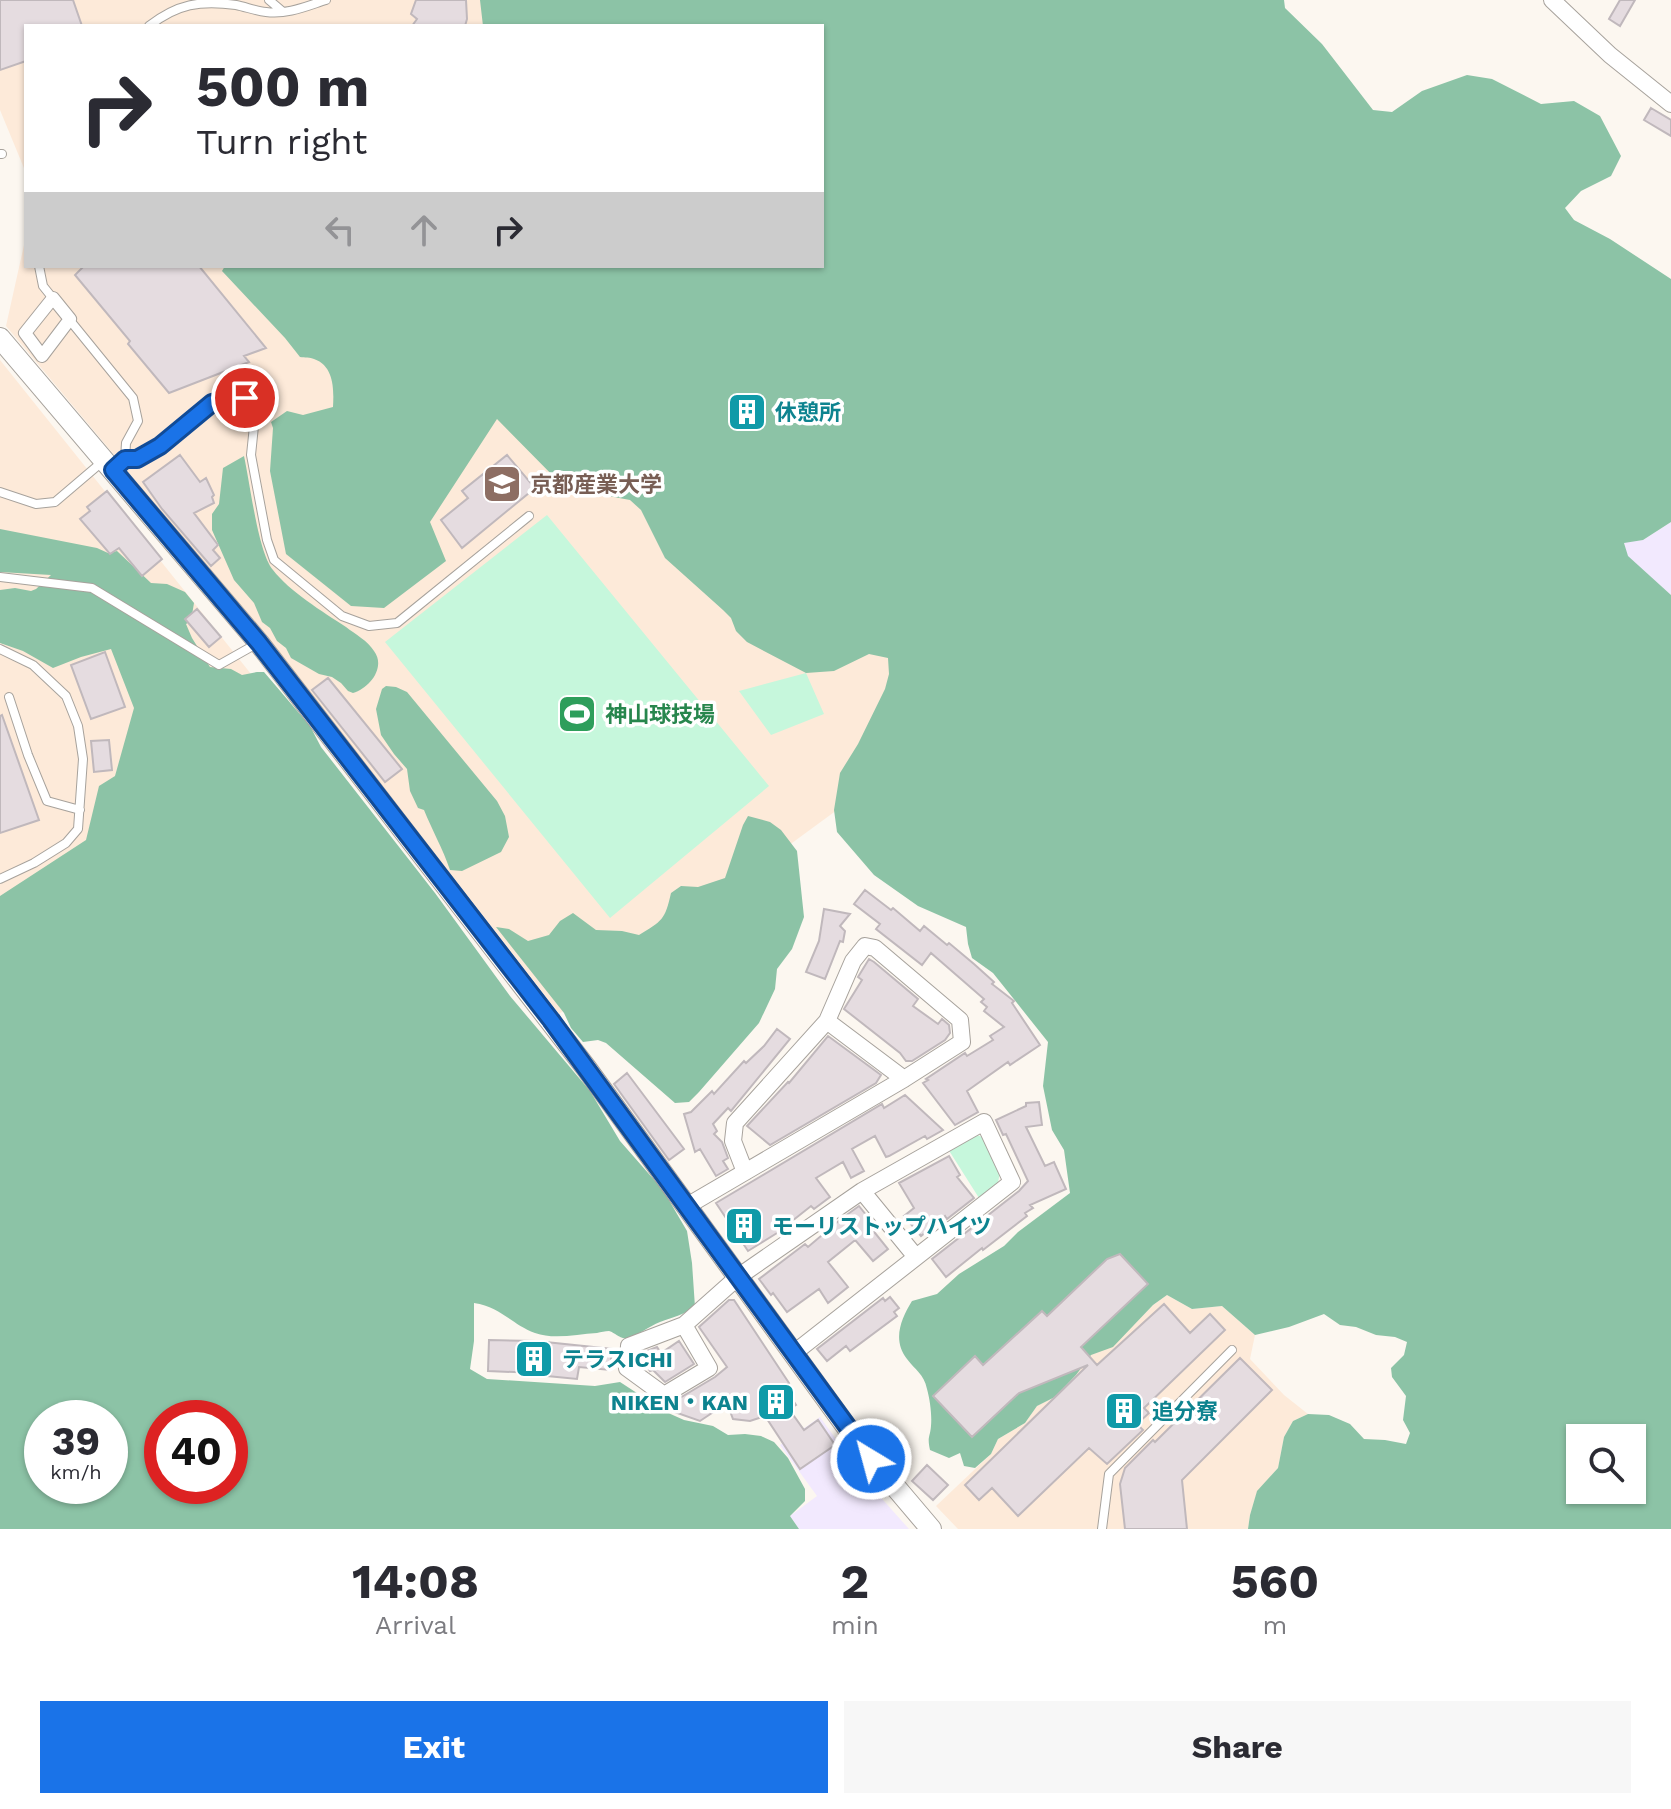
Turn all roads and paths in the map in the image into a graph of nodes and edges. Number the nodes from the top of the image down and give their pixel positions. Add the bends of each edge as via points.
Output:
1 (269, 0) edge
2 (326, 0) edge
3 (1552, 0) edge
4 (282, 12) junction
5 (152, 24) edge
6 (1671, 104) edge
7 (39, 268) edge
8 (53, 298) junction
9 (70, 319) junction
10 (0, 338) edge
11 (114, 463) junction
12 (0, 492) edge
13 (529, 516) dead end
14 (0, 577) edge
15 (259, 643) junction
16 (0, 649) edge
17 (9, 697) dead end
18 (80, 810) junction
19 (0, 879) edge
20 (827, 1021) junction
21 (904, 1079) junction
22 (745, 1172) junction
23 (862, 1191) junction
24 (687, 1206) junction
25 (916, 1257) junction
26 (738, 1277) junction
27 (684, 1325) junction
28 (1232, 1350) dead end
29 (794, 1353) junction
30 (931, 1529) edge
31 (1102, 1529) edge

1 - 4 lane
2 - 4 lane
3 - 6 street
4 - 5 lane via 195,2
7 - 8 lane via 43,286
8 - 9 street
8 - 9 street via 25,333 42,356
9 - 11 lane via 133,398 138,421
10 - 11 street
11 - 12 lane via 55,502 36,504
11 - 13 lane via 137,459 160,446 212,403 245,398 254,407 251,455 274,560 342,616 369,626 397,623
11 - 15 street
14 - 15 lane via 92,588 219,665
15 - 24 street via 551,1020
16 - 18 lane via 33,665 66,696 83,759
17 - 18 lane via 47,801
18 - 19 lane via 78,829 66,843
20 - 21 street
20 - 21 street via 853,961 865,946 875,948 960,1020 962,1042
20 - 22 street via 735,1123 733,1141
21 - 22 street
22 - 24 street
23 - 25 street
23 - 25 street via 984,1122 1012,1182
23 - 26 street
24 - 26 street
25 - 29 street
26 - 27 street
26 - 29 street
27 - 27 street via 709,1368 664,1395 627,1368 629,1346
28 - 31 lane via 1109,1474
29 - 30 street via 859,1444

